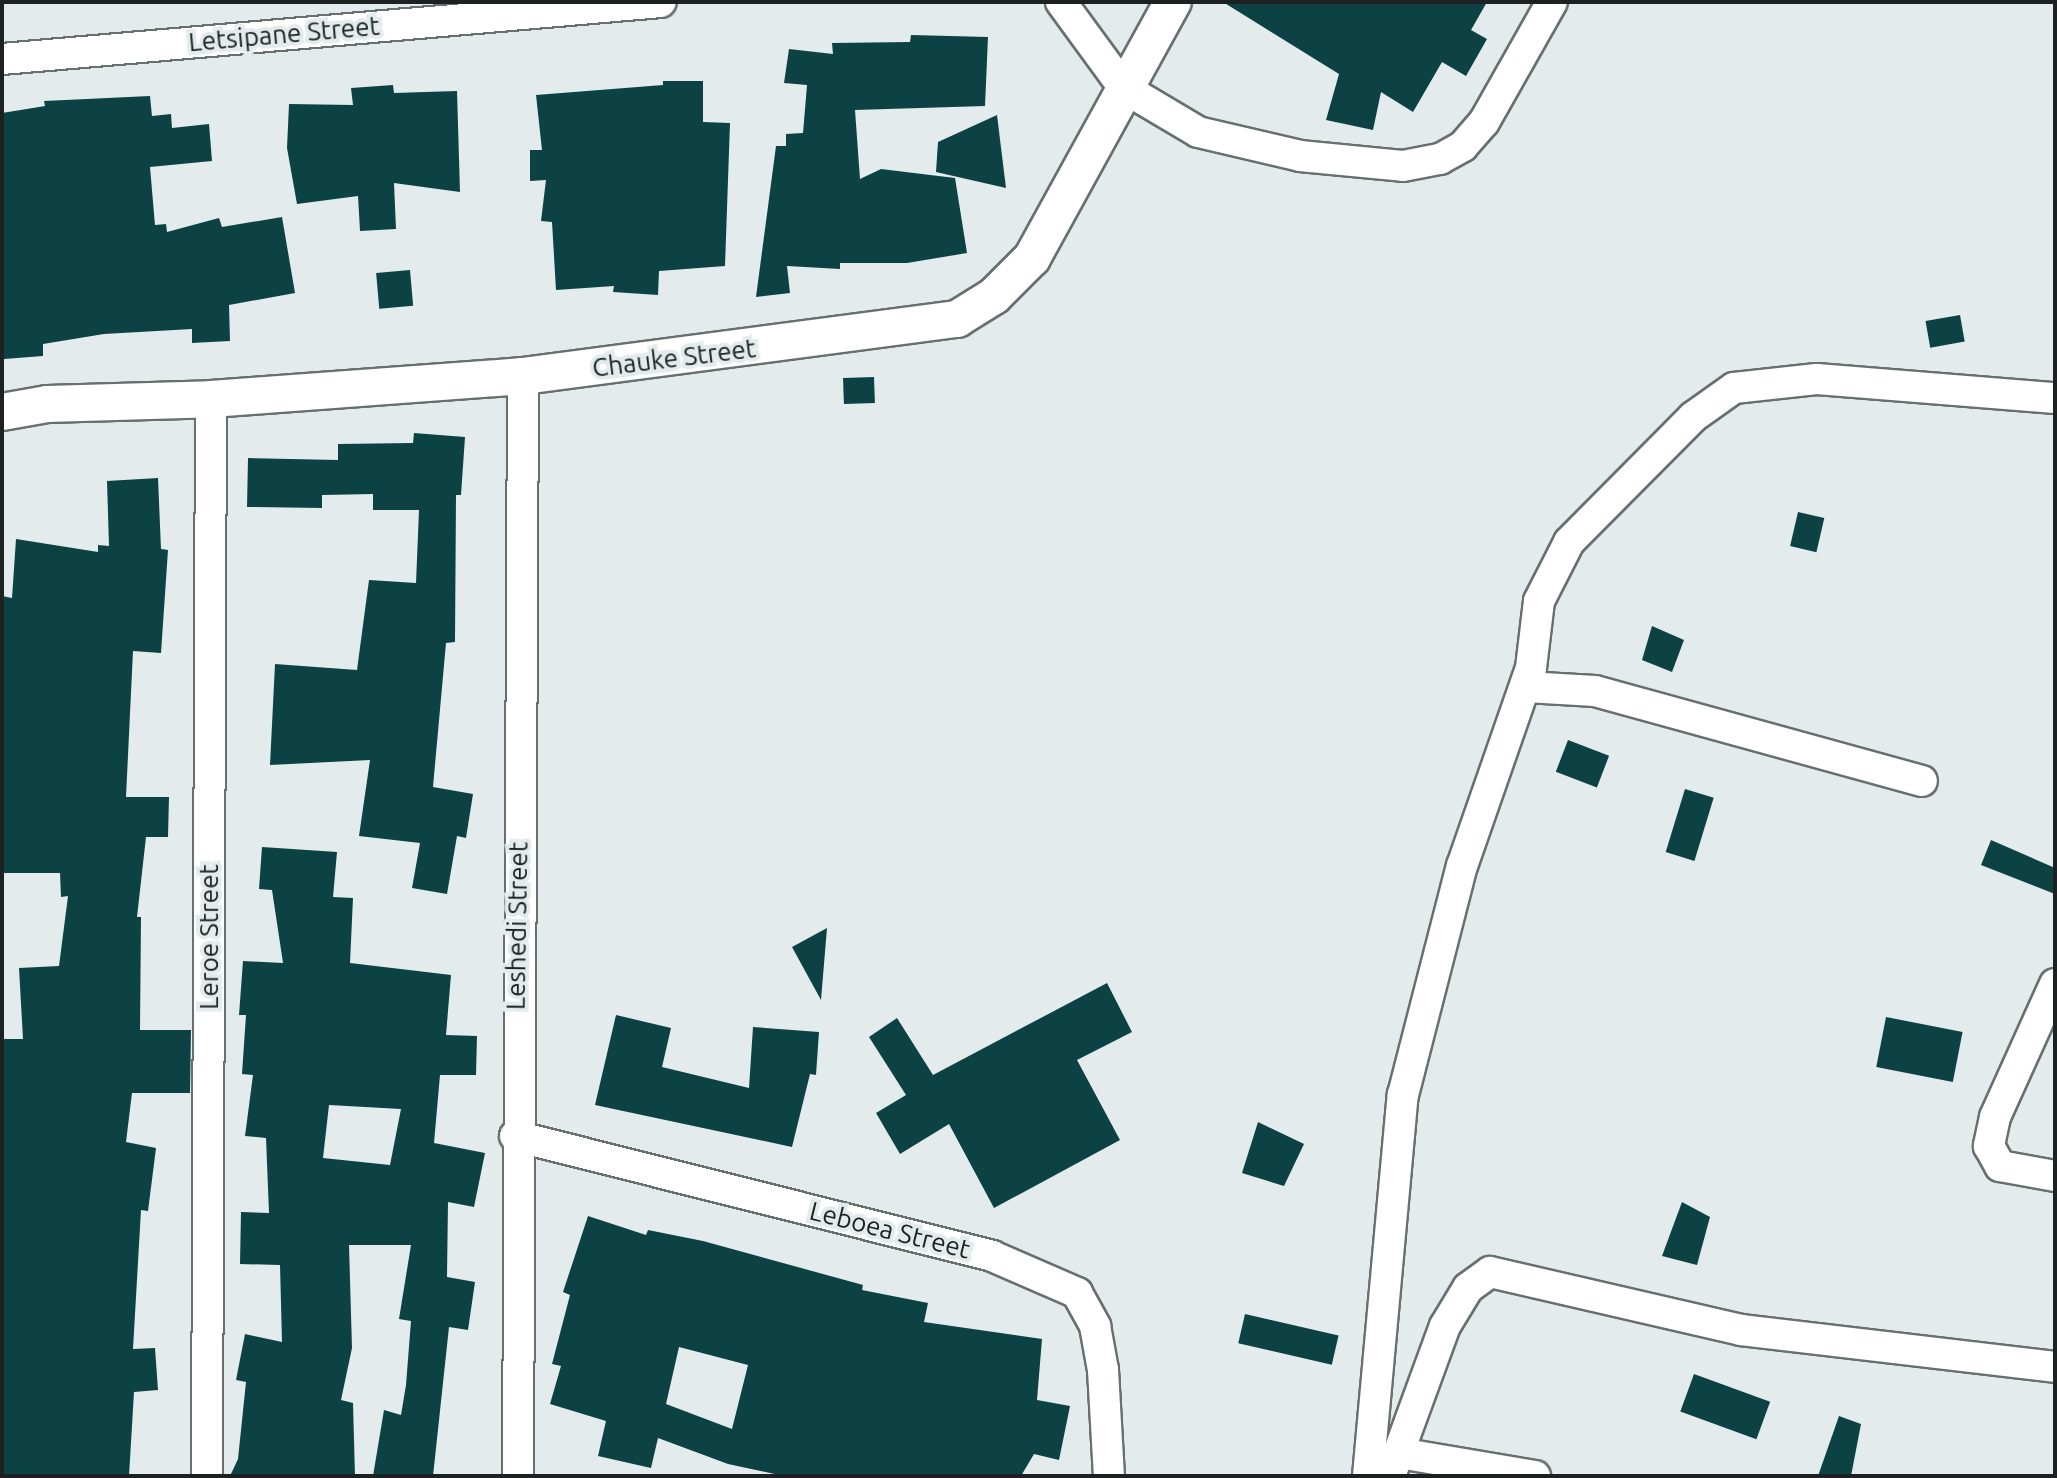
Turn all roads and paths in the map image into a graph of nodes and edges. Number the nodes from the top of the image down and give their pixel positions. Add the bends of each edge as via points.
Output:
1 (661, 2) edge
2 (1061, 2) edge
3 (1173, 2) edge
4 (1552, 2) edge
5 (2, 59) edge
6 (1124, 88) junction
7 (523, 376) junction
8 (2055, 398) edge
9 (211, 399) junction
10 (2, 412) edge
11 (1526, 687) junction
12 (1922, 781) dead end
13 (2055, 984) edge
14 (515, 1136) junction
15 (2055, 1176) edge
16 (2055, 1367) edge
17 (1394, 1465) edge
18 (527, 1474) edge
19 (207, 1476) edge
20 (1109, 1476) edge
21 (1368, 1476) edge
22 (1535, 1476) edge

1 - 5 street, Letsipane Street
2 - 6 street
3 - 6 street, Chauke Street
4 - 6 street via 1484,122 1463,146 1440,159 1369,165 1231,143 1166,116
6 - 7 street, Chauke Street via 1032,258 994,296 957,319
7 - 9 street, Chauke Street
7 - 14 street, Leshedi Street
8 - 11 street via 1817,379 1761,382 1716,398 1569,542 1539,601
9 - 10 street, Chauke Street via 47,404
9 - 19 street, Leroe Street
11 - 12 street via 1595,691
11 - 21 street via 1462,866 1403,1095
13 - 15 street via 1995,1117 1989,1146 2000,1166
14 - 18 street, Leshedi Street
14 - 20 street, Leboea Street via 992,1256 1045,1274 1077,1293 1095,1326 1107,1402
16 - 17 street via 1741,1330 1490,1272 1468,1288 1445,1326
17 - 22 street

